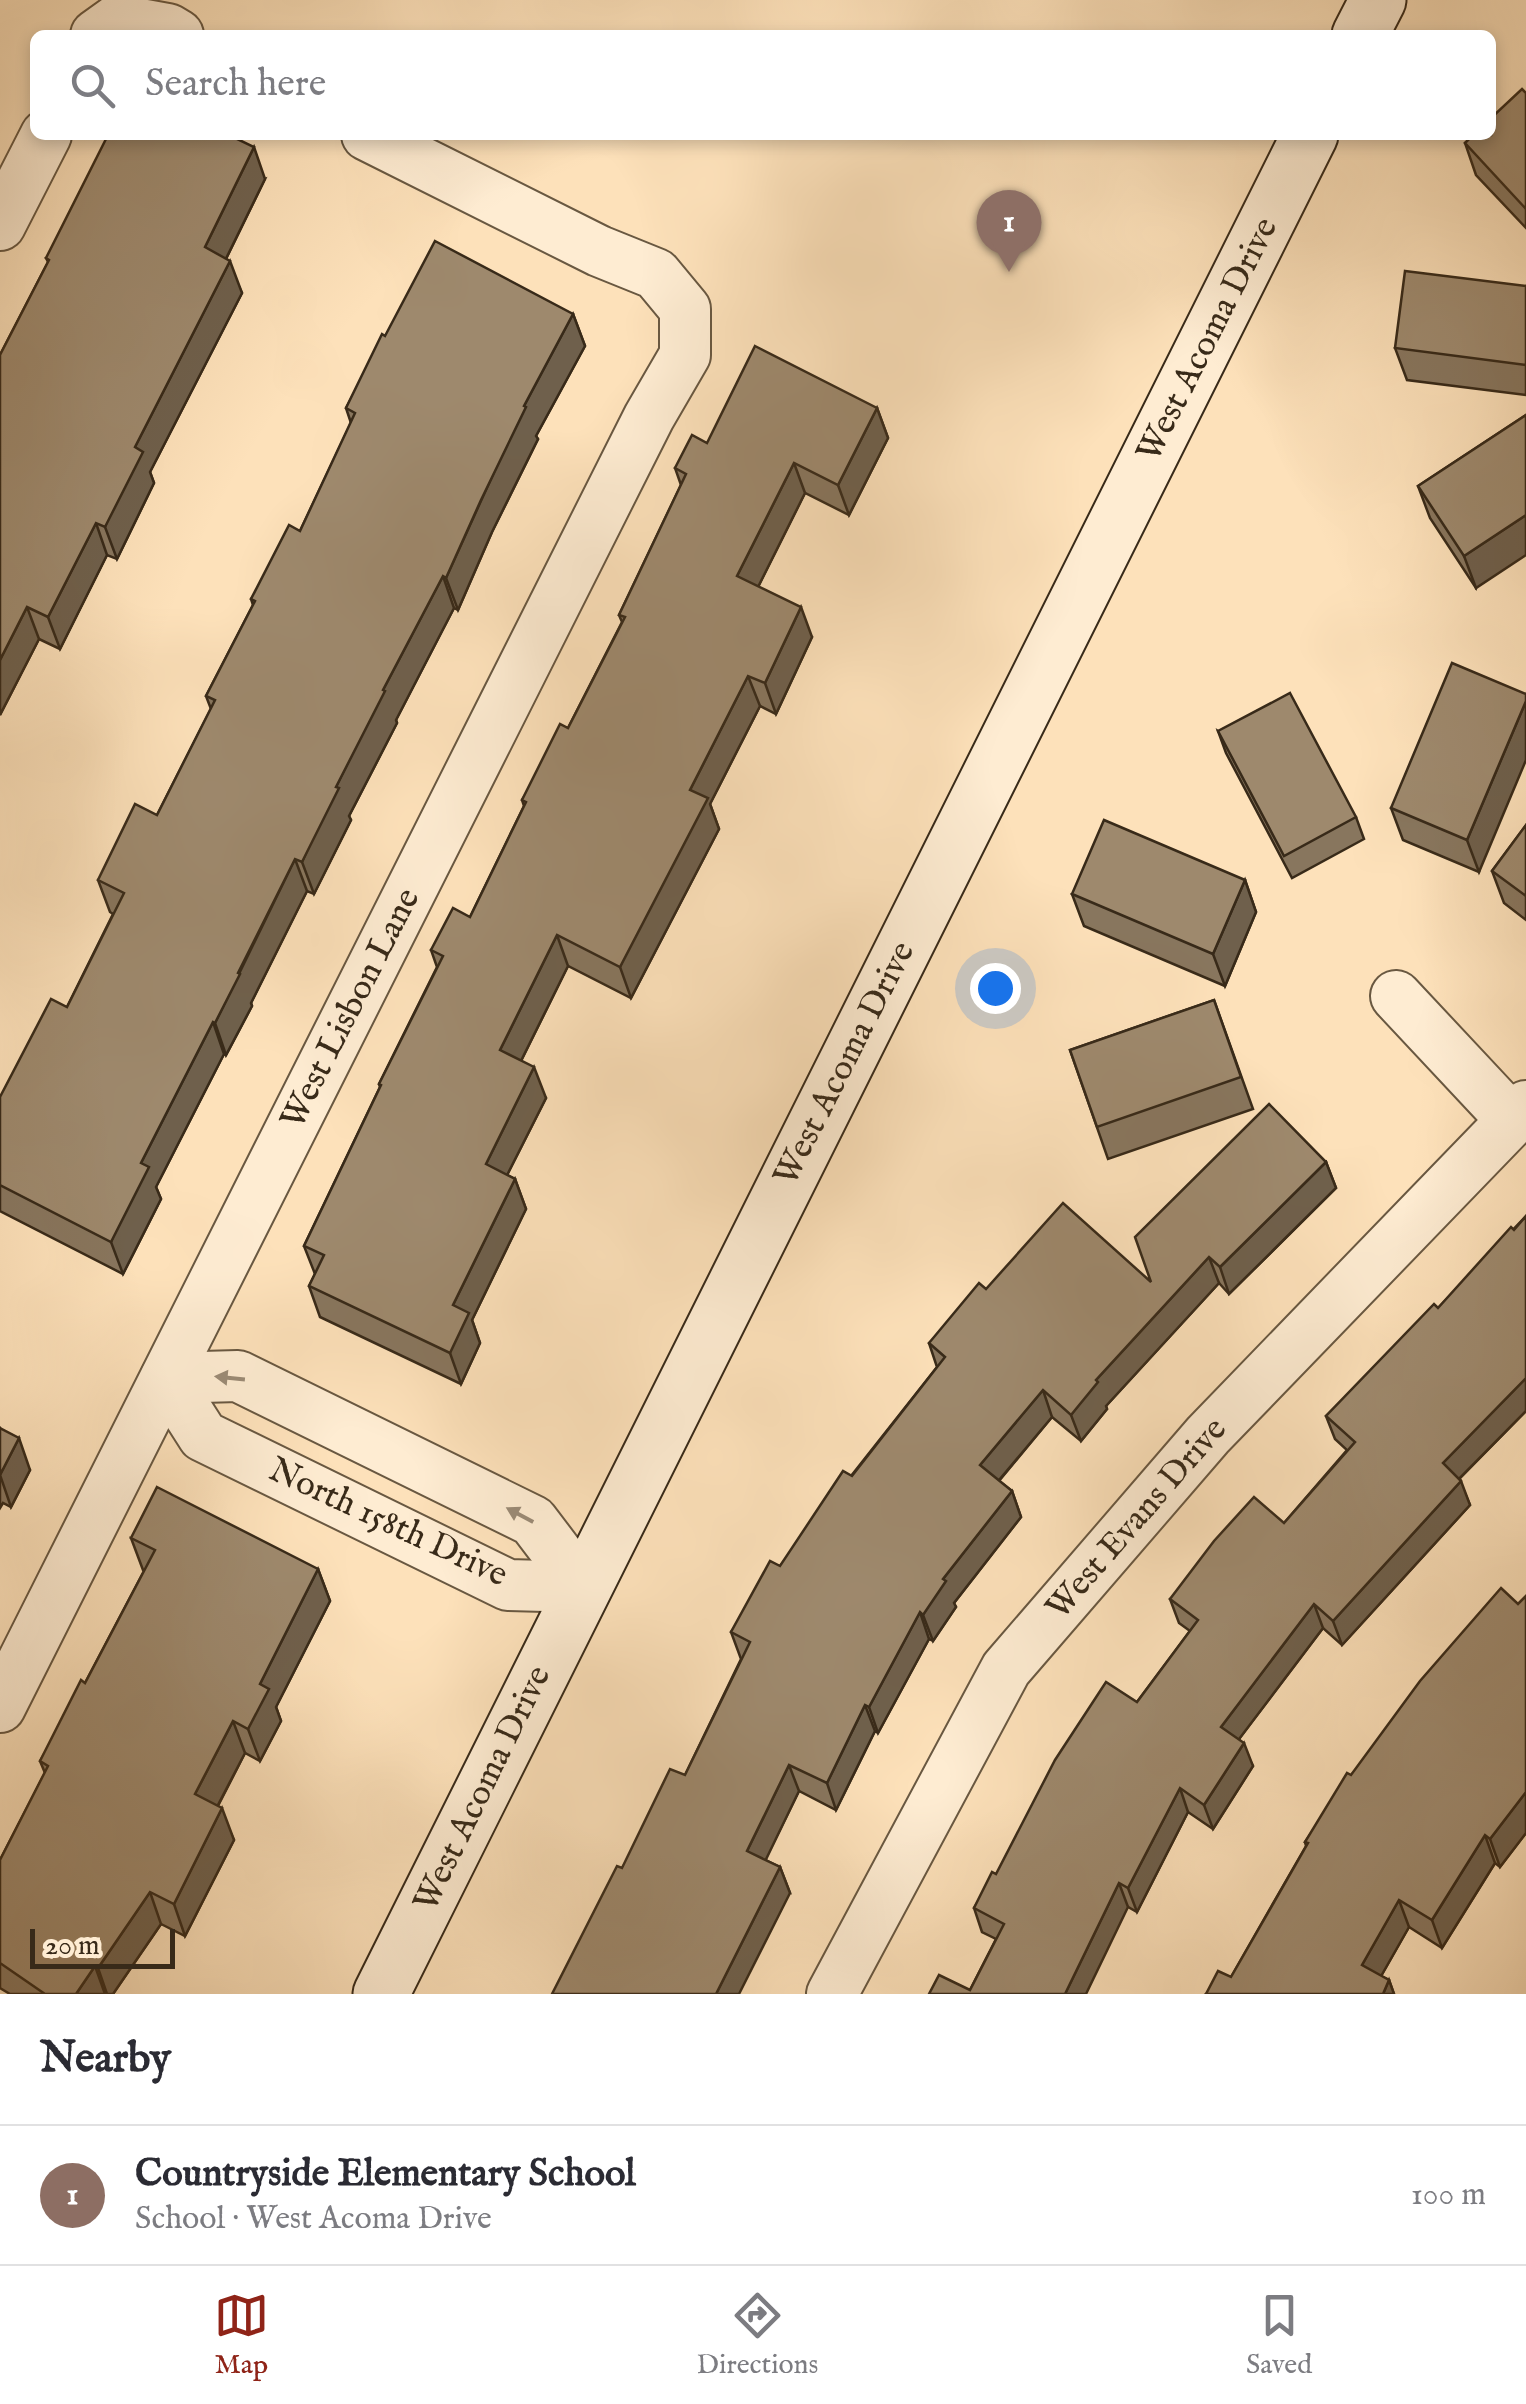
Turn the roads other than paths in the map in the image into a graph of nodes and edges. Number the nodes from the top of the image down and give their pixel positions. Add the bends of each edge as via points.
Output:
1 (1378, 0) edge
2 (106, 27) edge
3 (170, 30) edge
4 (1363, 30) edge
5 (43, 140) edge
6 (378, 140) edge
7 (1308, 140) edge
8 (0, 225) edge
9 (1396, 996) dead end
10 (1519, 1113) edge
11 (166, 1378) junction
12 (349, 1430) junction
13 (318, 1492) junction
14 (584, 1587) junction
15 (0, 1707) edge
16 (381, 1994) edge
17 (832, 1994) edge

1 - 4 street
2 - 3 street
5 - 8 street
6 - 11 street, West Lisbon Lane via 656,274 685,309 685,354
7 - 14 street, West Acoma Drive
9 - 10 street
10 - 17 street, West Evans Drive via 1208,1435 1006,1669
12 -> 11 street, North 158th Drive via 238,1376
11 - 13 street, North 158th Drive via 203,1436
11 - 15 street, West Lisbon Lane
12 - 13 street
14 -> 12 street, North 158th Drive via 534,1521
13 - 14 street, North 158th Drive via 508,1585
14 - 16 street, West Acoma Drive

